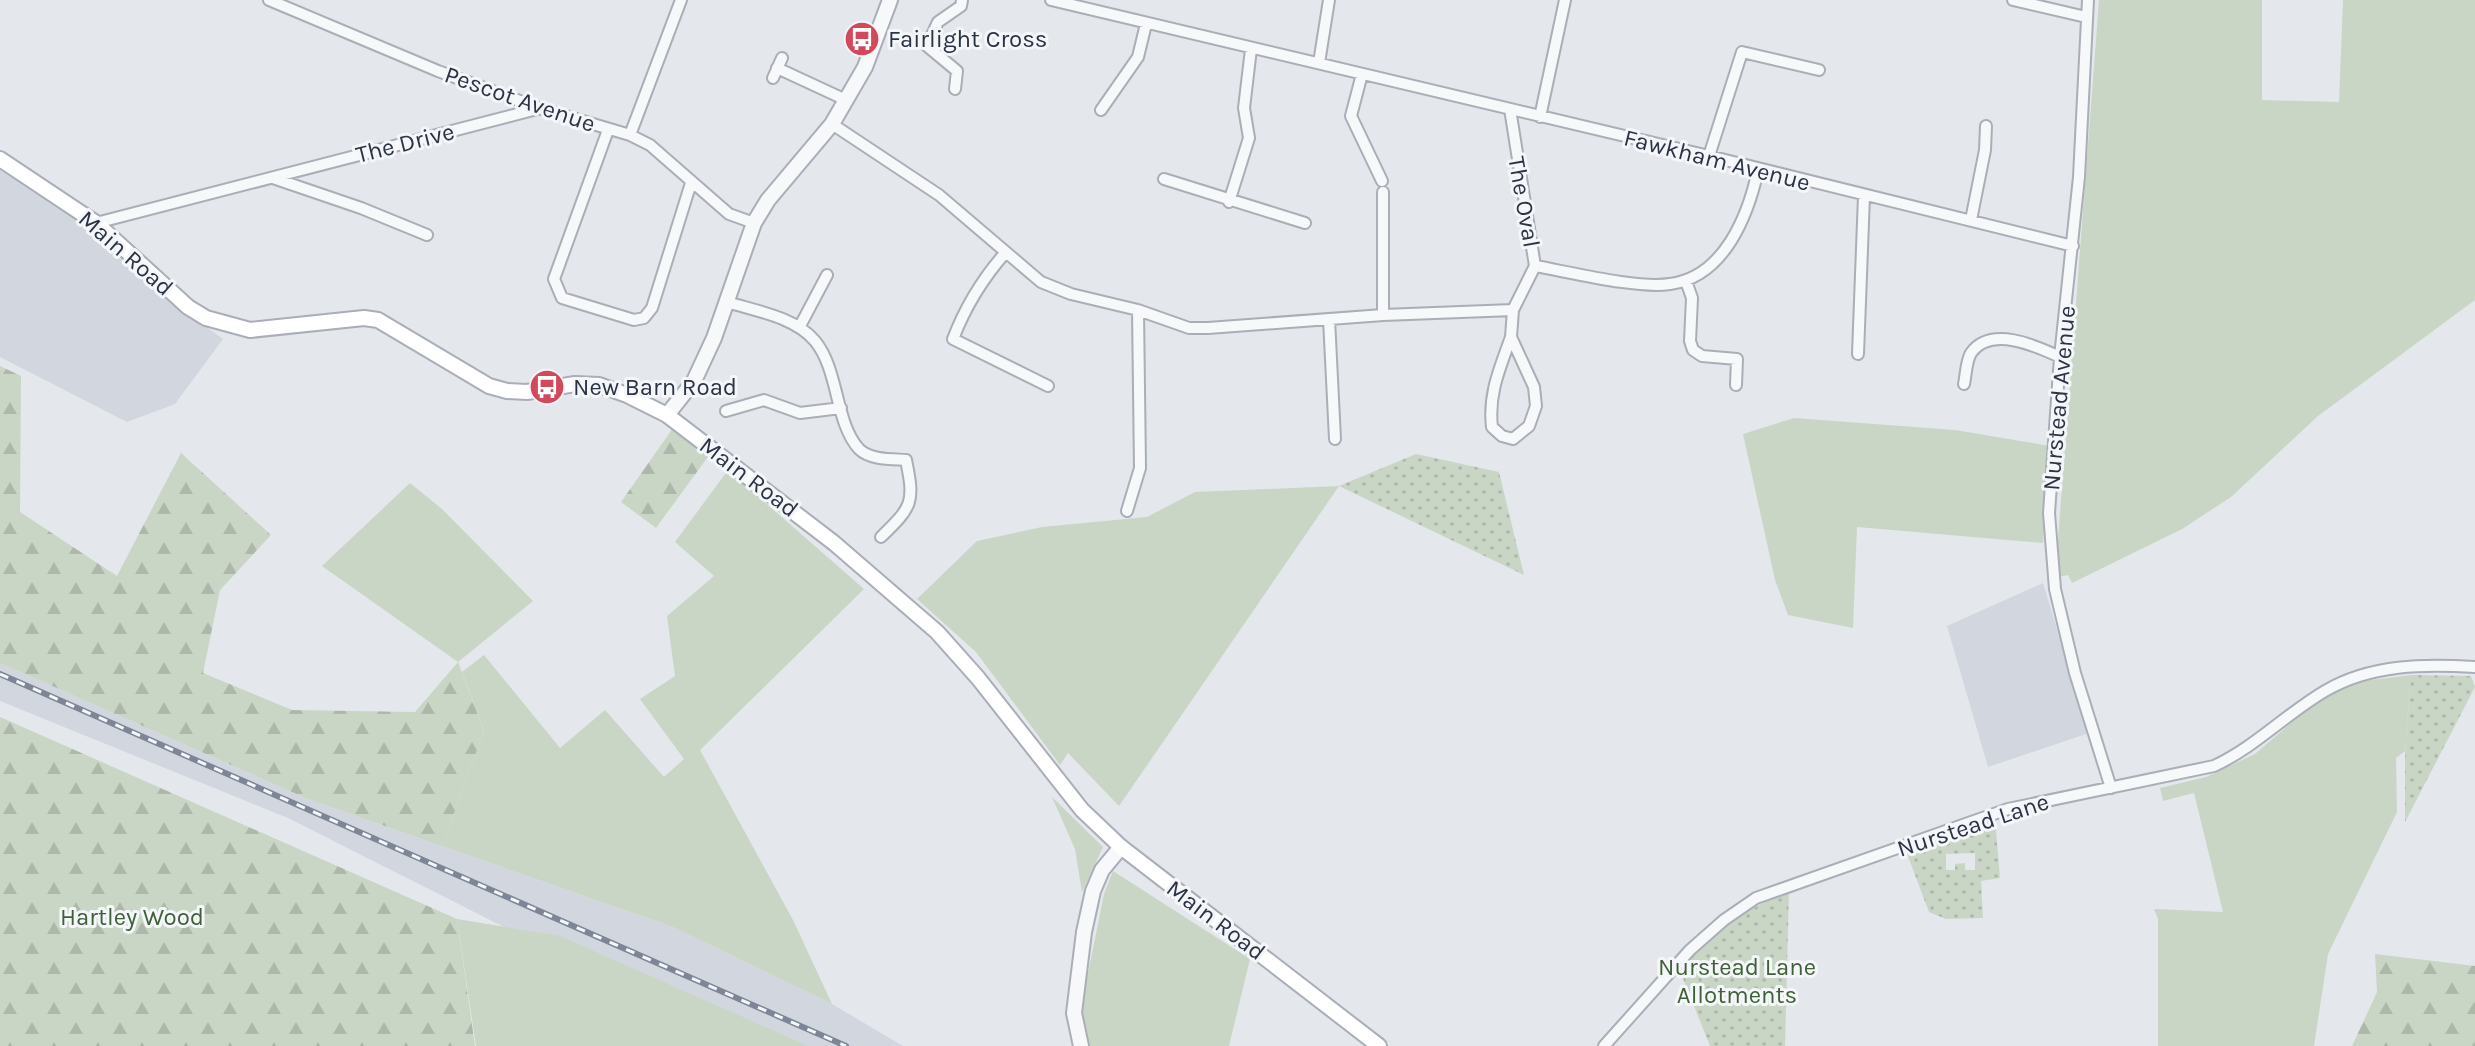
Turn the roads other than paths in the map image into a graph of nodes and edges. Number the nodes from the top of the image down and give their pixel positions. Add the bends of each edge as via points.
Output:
1 (269, 0) edge
2 (681, 0) edge
3 (890, 0) edge
4 (962, 0) edge
5 (1051, 0) edge
6 (1329, 0) edge
7 (1565, 0) edge
8 (2013, 0) edge
9 (2088, 0) edge
10 (1100, 5) edge
11 (2086, 17) junction
12 (1146, 24) junction
13 (1251, 49) junction
14 (1319, 63) junction
15 (777, 68) dead end
16 (1819, 70) dead end
17 (1362, 74) junction
18 (955, 89) dead end
19 (846, 100) junction
20 (539, 108) junction
21 (1510, 109) junction
22 (1101, 110) dead end
23 (1540, 117) junction
24 (832, 124) junction
25 (1986, 126) dead end
26 (608, 130) junction
27 (630, 135) junction
28 (1709, 156) junction
29 (0, 159) edge
30 (1758, 170) junction
31 (272, 177) junction
32 (1164, 179) dead end
33 (691, 183) junction
34 (1864, 196) junction
35 (1229, 202) junction
36 (1971, 220) junction
37 (96, 223) junction
38 (754, 223) junction
39 (1305, 223) dead end
40 (427, 235) dead end
41 (2073, 246) junction
42 (1006, 252) junction
43 (1535, 266) junction
44 (827, 275) dead end
45 (1686, 281) junction
46 (727, 302) junction
47 (1138, 310) junction
48 (1513, 310) junction
49 (1383, 315) junction
50 (1329, 319) junction
51 (800, 326) junction
52 (1511, 337) junction
53 (1858, 354) dead end
54 (2060, 357) junction
55 (1964, 384) dead end
56 (1736, 385) dead end
57 (1048, 386) dead end
58 (841, 408) junction
59 (726, 411) dead end
60 (667, 415) junction
61 (1335, 439) dead end
62 (1127, 511) dead end
63 (881, 537) dead end
64 (2475, 667) edge
65 (2111, 788) junction
66 (1121, 847) junction
67 (1081, 1046) edge
68 (1379, 1046) edge
69 (1604, 1046) edge

1 - 20 street, Pescot Avenue
2 - 27 street
3 - 19 street via 865,67
4 - 18 street via 938,22 927,46 957,71
5 - 10 street, Fawkham Avenue
6 - 14 street
7 - 23 street
8 - 11 street
9 - 11 street, Nurstead Avenue
10 - 12 street, Fawkham Avenue
11 - 41 street, Nurstead Avenue
12 - 13 street, Fawkham Avenue
12 - 22 street via 1138,57
13 - 14 street, Fawkham Avenue
13 - 35 street via 1244,108 1249,138
14 - 17 street, Fawkham Avenue
15 - 19 street
16 - 28 street via 1742,52
17 - 21 street, Fawkham Avenue
17 - 49 street via 1351,116 1382,186
19 - 24 street
20 - 26 street, Pescot Avenue
20 - 31 street, The Drive
21 - 23 street, Fawkham Avenue
21 - 43 street, The Oval
23 - 28 street, Fawkham Avenue
24 - 38 street
24 - 42 street via 939,195
25 - 36 street
26 - 27 street, Pescot Avenue
26 - 33 street via 554,279 562,298 634,320 644,318 652,308
27 - 33 street, Pescot Avenue via 650,145
28 - 30 street, Fawkham Avenue
29 - 37 main road, Main Road
30 - 34 street, Fawkham Avenue
30 - 45 street via 1747,212 1729,244
31 - 37 street, The Drive
31 - 40 street
32 - 35 street
33 - 38 street, Pescot Avenue via 729,214
34 - 36 street, Fawkham Avenue
34 - 53 street
35 - 39 street
36 - 41 street, Fawkham Avenue
37 - 60 main road, Main Road via 188,307 230,327 270,330 378,320 489,386 527,392 599,385
38 - 46 street
41 - 54 street, Nurstead Avenue
42 - 47 street via 1041,282
42 - 57 street via 978,285 953,339
43 - 45 street via 1650,285
43 - 48 street, The Oval
44 - 51 street
45 - 56 street via 1692,298 1693,350 1702,356 1738,353
46 - 51 street
46 - 60 street via 694,381
47 - 50 street via 1189,328
47 - 62 street via 1140,468
48 - 49 street
48 - 52 street, The Oval
49 - 50 street
50 - 61 street
51 - 58 street via 828,364
52 - 52 street, The Oval via 1534,387 1536,406 1529,426 1513,439 1492,427 1490,408
54 - 55 street via 2033,344 1996,338 1969,356
54 - 65 street, Nurstead Avenue via 2049,513 2053,575 2075,673
58 - 59 street via 800,413 764,400
58 - 63 street via 860,450 906,460 912,486 908,511
60 - 66 main road, Main Road via 834,543 937,632 1082,810
64 - 65 street, Nurstead Lane via 2379,669 2326,690 2238,755 2214,766
65 - 69 street, Nurstead Lane via 2008,809 1756,898 1683,957
66 - 67 street via 1102,870 1084,932 1074,1013
66 - 68 main road, Main Road

